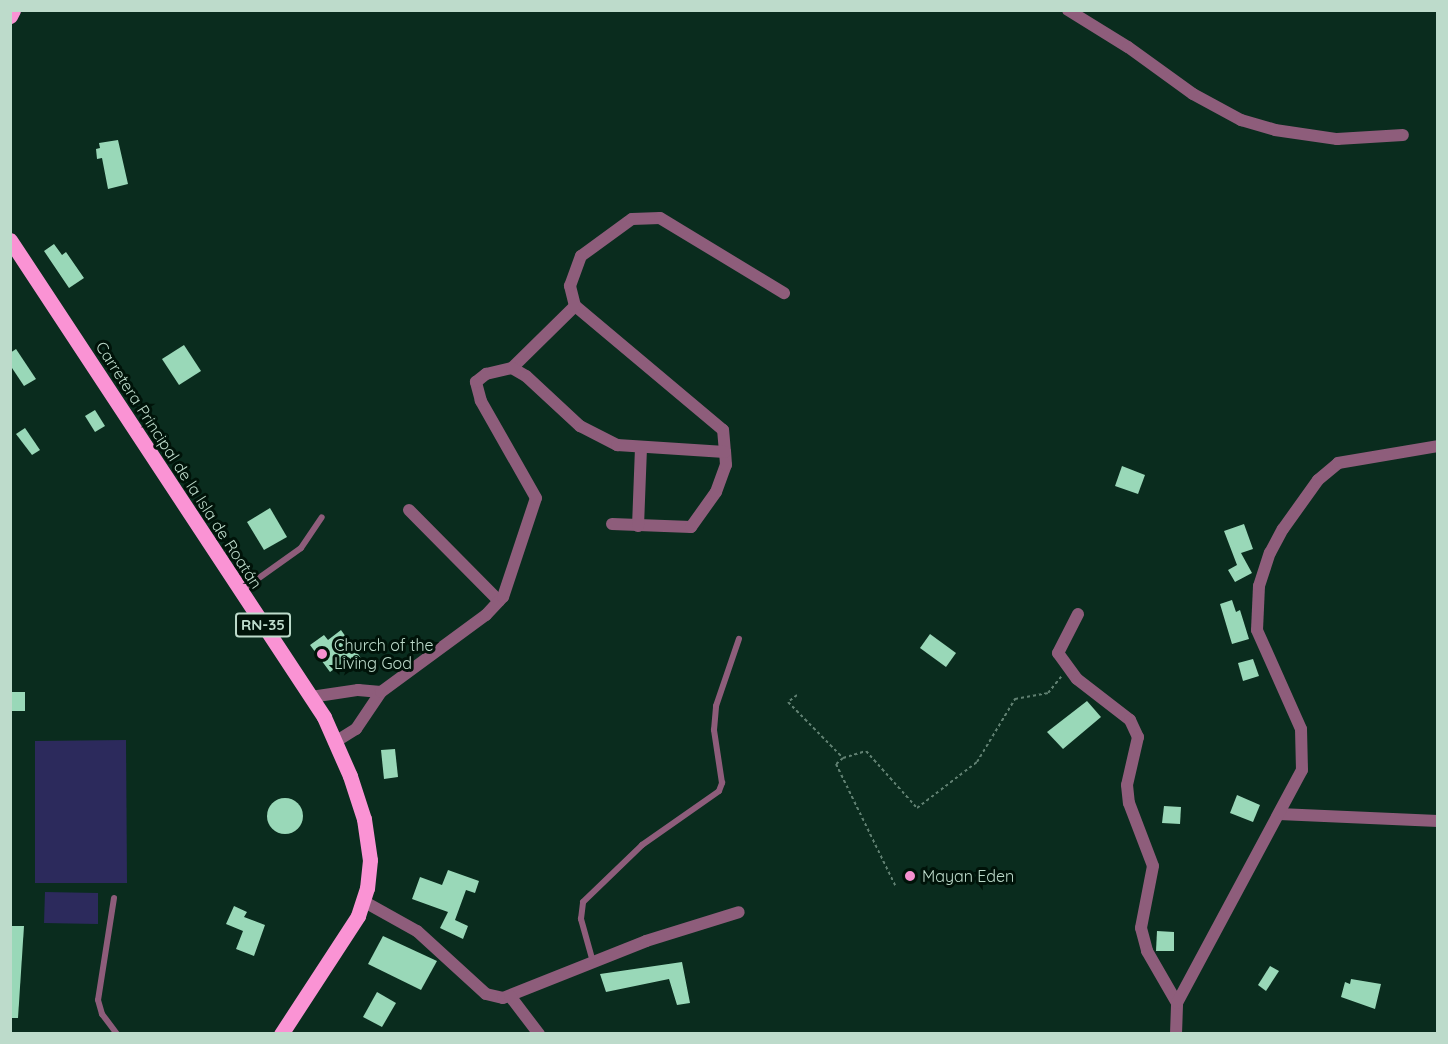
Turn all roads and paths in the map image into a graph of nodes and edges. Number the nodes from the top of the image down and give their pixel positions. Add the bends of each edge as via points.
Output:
1 (13, 10) edge
2 (1068, 10) edge
3 (10, 16) edge
4 (1403, 135) dead end
5 (10, 240) edge
6 (784, 293) dead end
7 (575, 306) junction
8 (512, 368) junction
9 (1437, 446) edge
10 (641, 449) junction
11 (725, 452) junction
12 (409, 510) dead end
13 (322, 517) dead end
14 (612, 524) dead end
15 (638, 526) junction
16 (241, 591) junction
17 (499, 601) junction
18 (1078, 614) dead end
19 (739, 639) dead end
20 (1069, 668) junction
21 (381, 692) junction
22 (797, 695) dead end
23 (311, 698) junction
24 (335, 742) junction
25 (843, 758) junction
26 (1279, 814) junction
27 (1437, 821) edge
28 (895, 885) dead end
29 (114, 898) dead end
30 (363, 902) junction
31 (739, 912) dead end
32 (594, 963) junction
33 (510, 996) junction
34 (1177, 1003) junction
35 (117, 1034) edge
36 (281, 1034) edge
37 (539, 1034) edge
38 (1176, 1034) edge

1 - 3 main road
2 - 4 street via 1193,94 1241,120 1275,130 1337,139
5 - 16 main road, Carretera Principal de la Isla de Roatán / RN-35
6 - 7 street via 675,225 648,217 632,219 581,256 570,286
7 - 8 street
7 - 11 street via 723,430
8 - 10 street via 580,426 617,445
8 - 17 street via 496,369 476,382 481,401 536,498
9 - 26 street via 1338,463 1318,480 1270,553 1259,586 1257,630 1301,729 1304,753 1302,770
10 - 11 street
10 - 15 street
11 - 15 street via 726,465 716,492 691,527
12 - 17 street
13 - 16 lane via 301,548
14 - 15 street
16 - 23 main road, Carretera Principal de la Isla de Roatán / RN-35
17 - 21 street via 486,615
18 - 20 street via 1058,653
19 - 32 lane via 716,706 714,730 722,783 719,791 642,845 583,902 581,920
20 - 25 path via 1048,693 1015,699 977,762 917,808 866,751
20 - 34 street via 1077,679 1130,720 1138,737 1127,785 1153,866 1141,928 1147,951
21 - 23 street via 358,690
21 - 24 street via 356,729
22 - 25 path via 788,702
23 - 24 main road, Carretera Principal de la Isla de Roatán / RN-35
24 - 30 main road, Carretera Principal de la Isla de Roatán / RN-35 via 364,819 370,860
25 - 28 path via 836,764
26 - 27 street
26 - 34 street
29 - 35 lane via 98,1000 102,1014
30 - 33 street via 417,931 486,994
30 - 36 main road, Carretera Principal de la Isla de Roatán / RN-35 via 358,916
31 - 32 street via 646,941
32 - 33 street
33 - 37 street
34 - 38 street

